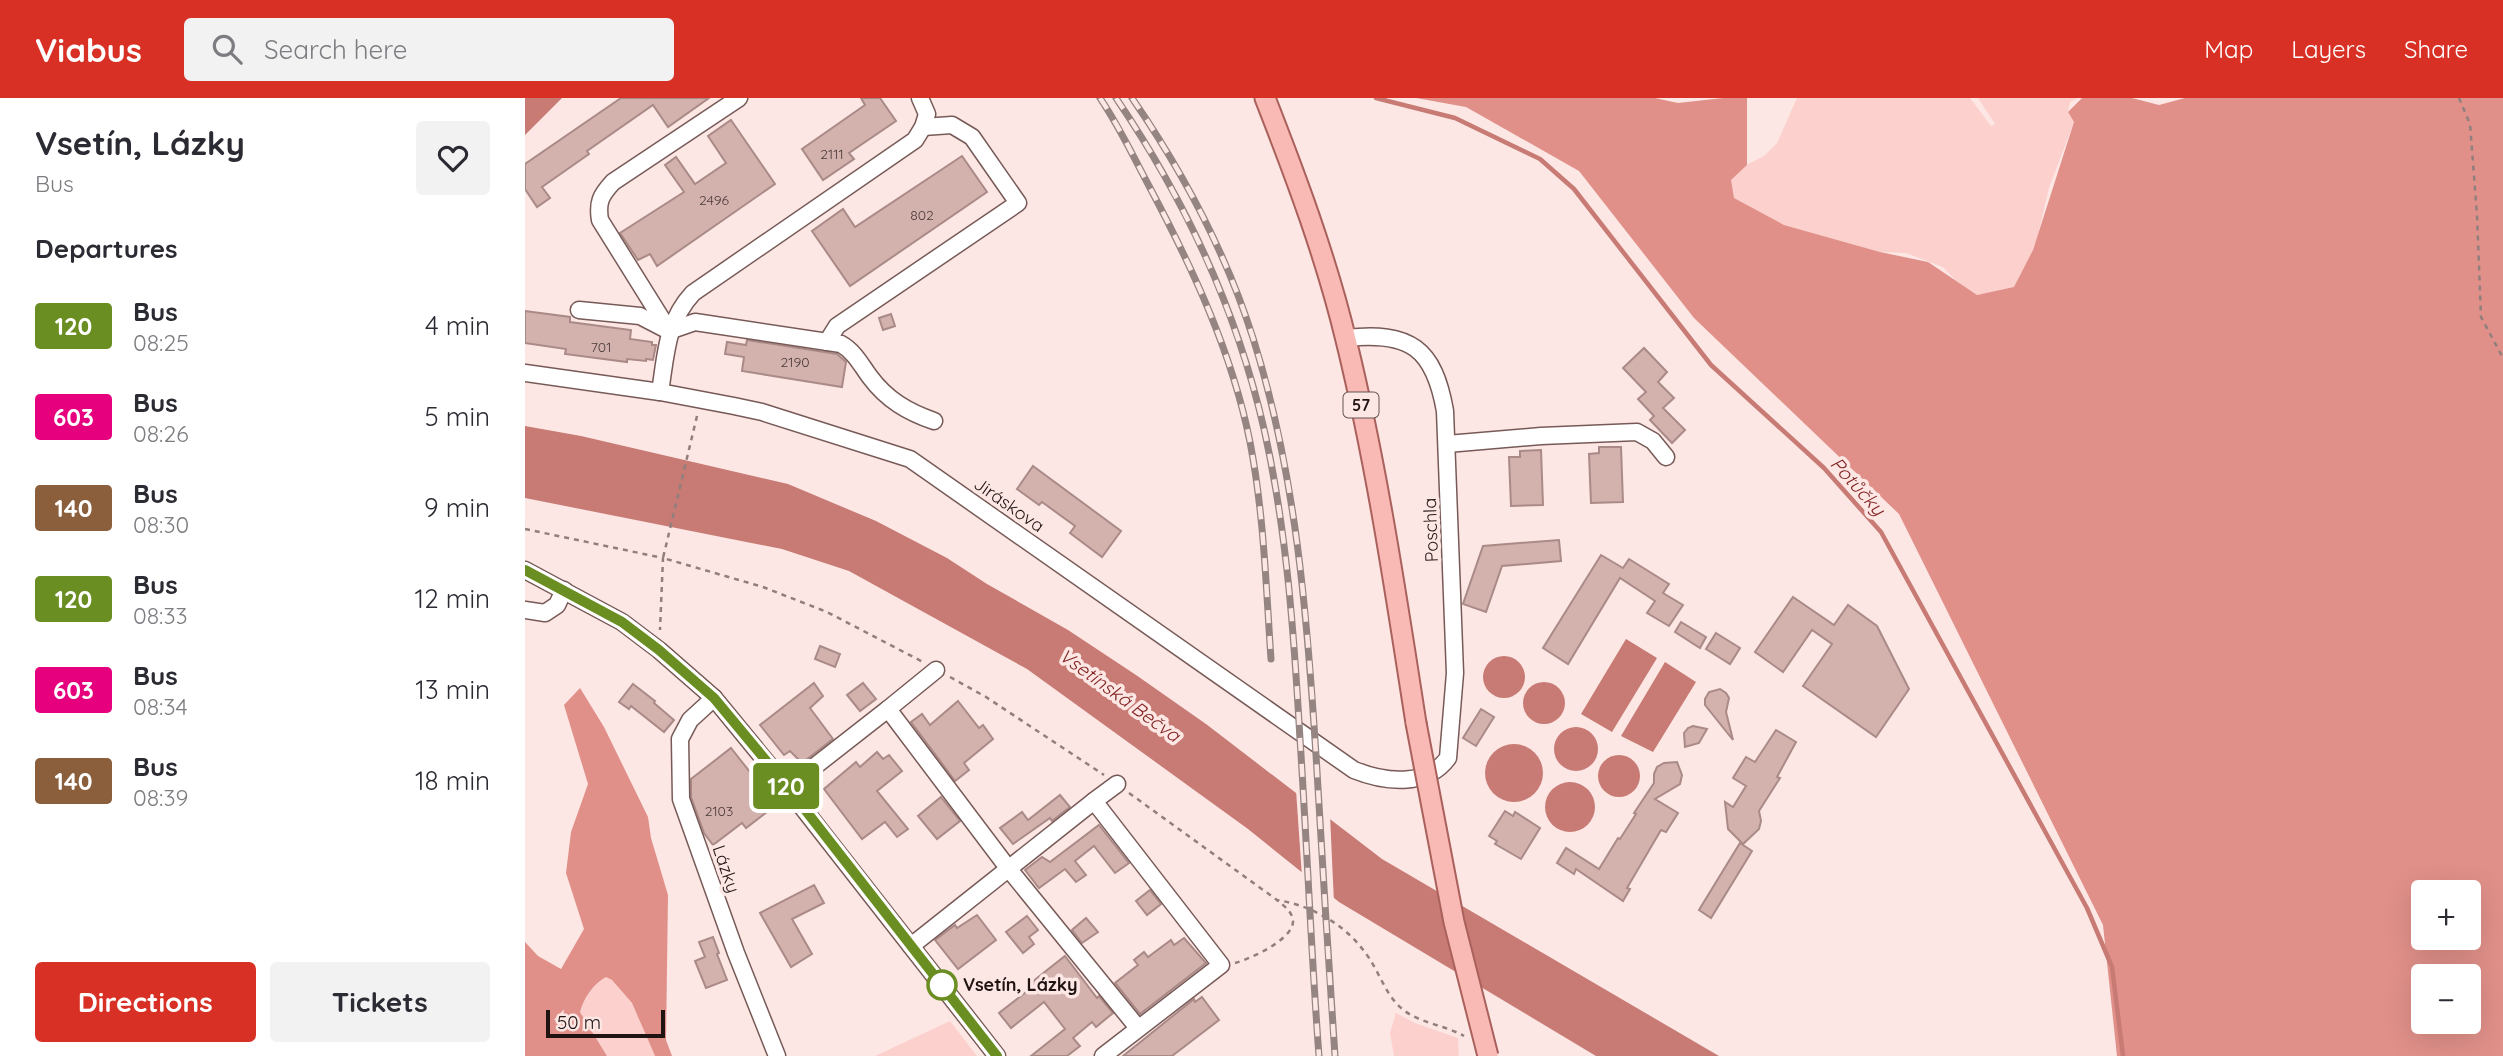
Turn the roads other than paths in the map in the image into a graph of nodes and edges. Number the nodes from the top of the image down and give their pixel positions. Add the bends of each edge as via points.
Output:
1 (739, 98) edge
2 (920, 98) edge
3 (1265, 98) edge
4 (923, 127) junction
5 (579, 310) dead end
6 (669, 331) junction
7 (1346, 338) junction
8 (827, 342) junction
9 (525, 373) edge
10 (660, 392) junction
11 (934, 421) dead end
12 (1447, 444) junction
13 (1666, 457) dead end
14 (525, 570) edge
15 (564, 590) junction
16 (525, 610) edge
17 (936, 670) dead end
18 (714, 698) junction
19 (888, 709) junction
20 (1421, 776) joint
21 (1117, 785) dead end
22 (787, 788) junction
23 (1094, 801) junction
24 (1008, 868) junction
25 (911, 946) junction
26 (1138, 1028) junction
27 (777, 1056) edge
28 (997, 1056) edge
29 (1103, 1056) edge
30 (1488, 1056) edge

1 - 6 street via 613,181 597,207 600,220
2 - 4 street via 927,114
3 - 7 main road, 57 via 1321,251
4 - 6 street via 915,140 693,293
4 - 8 street via 952,125 972,137 1018,203 838,326
5 - 6 street via 640,316
6 - 8 street via 695,322
6 - 10 street
7 - 12 street, Poschla via 1392,339 1425,354 1441,386
7 - 30 main road, 57, bridge via 1371,450 1454,922
8 - 11 street via 850,349 893,402
9 - 10 street, Jiráskova
10 - 20 street, Jiráskova via 762,412 910,459 1354,771 1384,780
12 - 13 street via 1637,432 1653,441
12 - 20 street, Poschla via 1455,673 1448,758
14 - 15 street
15 - 16 street via 557,606 545,613
15 - 18 street via 622,622
17 - 19 street
18 - 22 street
18 - 27 street, Lázky via 690,720 680,739 681,799
19 - 22 street
19 - 24 street
21 - 23 street
22 - 25 street
23 - 24 street
23 - 26 street via 1221,965
24 - 25 street
24 - 26 street
25 - 28 street
26 - 29 street

